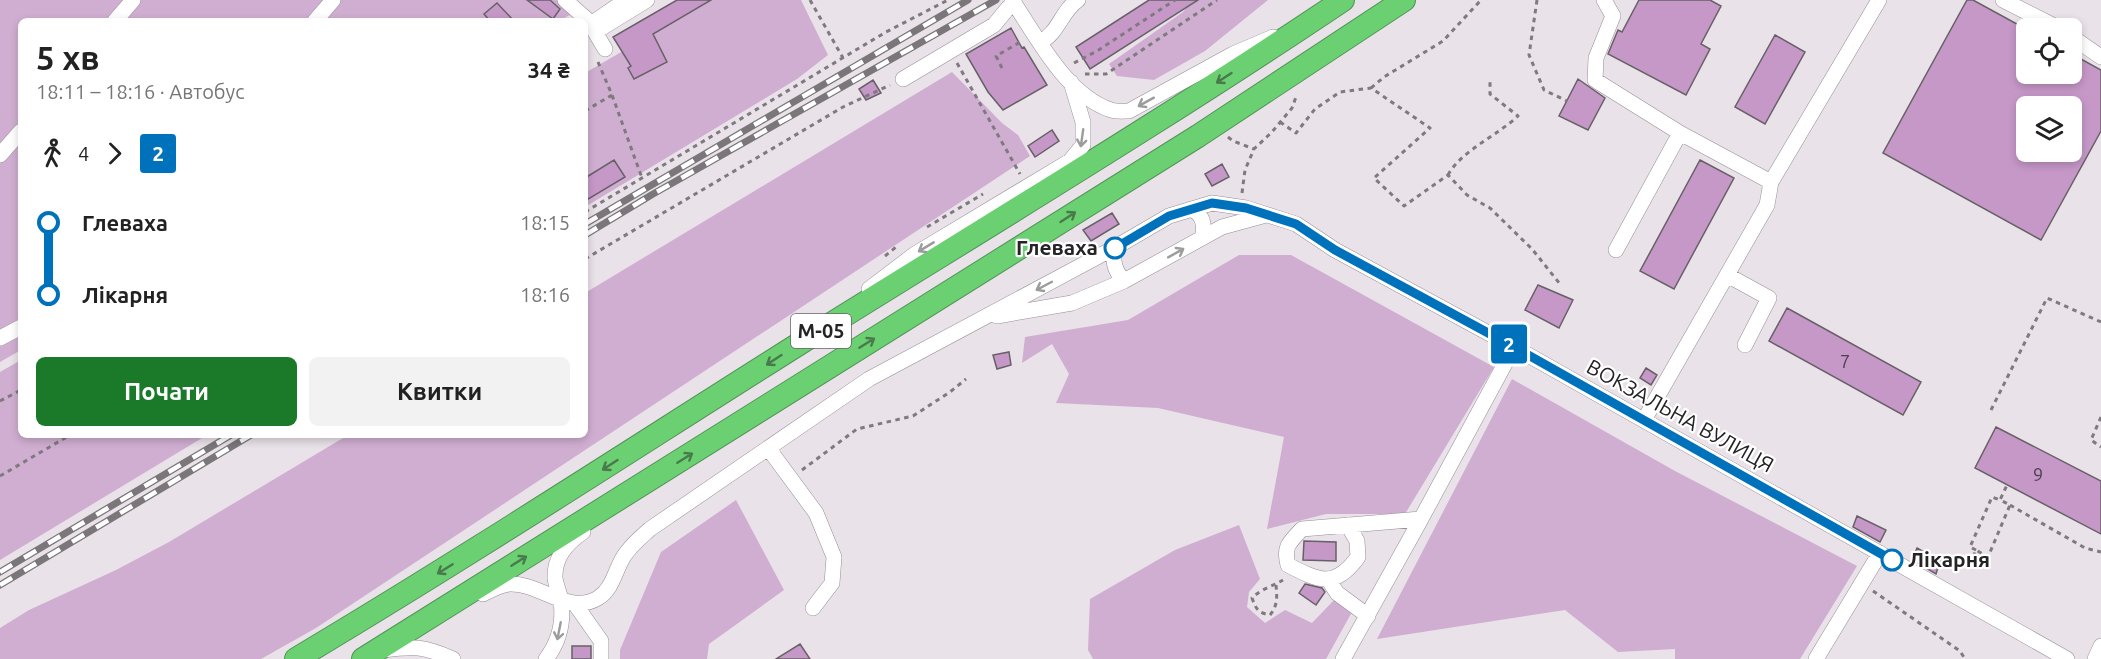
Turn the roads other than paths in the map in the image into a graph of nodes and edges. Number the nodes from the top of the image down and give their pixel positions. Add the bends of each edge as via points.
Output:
1 (133, 0) edge
2 (333, 0) edge
3 (565, 0) edge
4 (1078, 0) edge
5 (1333, 0) edge
6 (1343, 0) edge
7 (1404, 0) edge
8 (1604, 0) edge
9 (1880, 0) edge
10 (2003, 0) edge
11 (637, 1) edge
12 (1013, 2) edge
13 (118, 18) edge
14 (318, 18) edge
15 (588, 18) edge
16 (2038, 18) edge
17 (1311, 21) junction
18 (595, 24) edge
19 (1033, 40) junction
20 (2082, 44) edge
21 (601, 55) road end
22 (2101, 57) edge
23 (1069, 76) junction
24 (903, 79) road end
25 (1680, 133) junction
26 (18, 134) edge
27 (0, 155) edge
28 (1771, 182) junction
29 (1191, 209) junction
30 (1270, 214) junction
31 (1203, 237) junction
32 (1114, 248) junction
33 (1616, 250) dead end
34 (1727, 275) junction
35 (1124, 281) junction
36 (985, 318) junction
37 (18, 329) edge
38 (0, 338) edge
39 (801, 343) junction
40 (1745, 345) dead end
41 (1514, 347) junction
42 (1644, 420) junction
43 (768, 448) junction
44 (636, 488) junction
45 (1421, 519) junction
46 (1348, 525) junction
47 (1880, 553) junction
48 (1328, 579) junction
49 (568, 602) junction
50 (813, 608) dead end
51 (1368, 616) junction
52 (402, 635) junction
53 (2101, 646) edge
54 (370, 655) edge
55 (296, 659) edge
56 (453, 659) edge
57 (546, 659) edge
58 (601, 659) edge
59 (1344, 659) edge
60 (1816, 659) edge
61 (2067, 659) edge
62 (2095, 659) edge

1 - 13 street
2 - 14 street
3 - 15 street
4 - 19 street via 1068,7 1049,38
5 - 17 highway
6 - 17 highway, М-05
44 -> 7 highway, М-05 via 1198,136
8 - 25 street via 1613,16 1596,58 1595,80
9 - 28 street
10 - 16 street
11 - 18 street
12 - 19 street
12 - 24 street via 994,25
17 -> 23 street via 1233,54 1130,111 1104,108
17 -> 39 highway, М-05
18 - 21 street
19 - 23 street
20 - 22 street
23 -> 39 street via 1083,122 1083,145 1070,161 915,254
25 - 28 street
25 - 33 street
26 - 27 street
28 - 34 street via 1767,205
29 - 30 street, ВОКЗАЛЬНА ВУЛИЦЯ via 1212,203
29 - 31 street via 1204,222
29 - 32 street, ВОКЗАЛЬНА ВУЛИЦЯ via 1169,216
30 - 31 street via 1248,218
30 - 41 street, ВОКЗАЛЬНА ВУЛИЦЯ via 1296,224 1335,250
35 -> 31 street
32 - 35 street via 1116,272
32 -> 36 street, ВОКЗАЛЬНА ВУЛИЦЯ
34 - 40 street via 1769,298
34 - 42 street
35 - 36 street via 1072,303
36 - 43 street, ВОКЗАЛЬНА ВУЛИЦЯ via 869,379
37 - 38 street
39 -> 55 highway, М-05 via 468,555
41 - 42 street, ВОКЗАЛЬНА ВУЛИЦЯ
41 - 45 street
42 - 47 street, ВОКЗАЛЬНА ВУЛИЦЯ
43 - 49 street, ВОКЗАЛЬНА ВУЛИЦЯ via 633,543 607,590 598,598 586,603
43 - 50 street via 816,513 834,557 832,583
44 - 49 street via 614,511 572,540 563,551 556,564 555,578
52 -> 44 highway, М-05
45 - 46 street
45 - 51 street
46 - 48 street via 1357,541 1358,557 1348,571
46 - 48 street via 1302,529 1288,544 1288,565
47 - 60 street
47 - 61 street, ВОКЗАЛЬНА ВУЛИЦЯ
48 - 51 street via 1337,593
49 - 52 street via 527,586 508,584
49 -> 57 street via 556,646
49 - 58 street via 601,641
51 - 59 street
52 - 54 highway, М-05
53 - 62 street
54 - 56 street via 415,646

